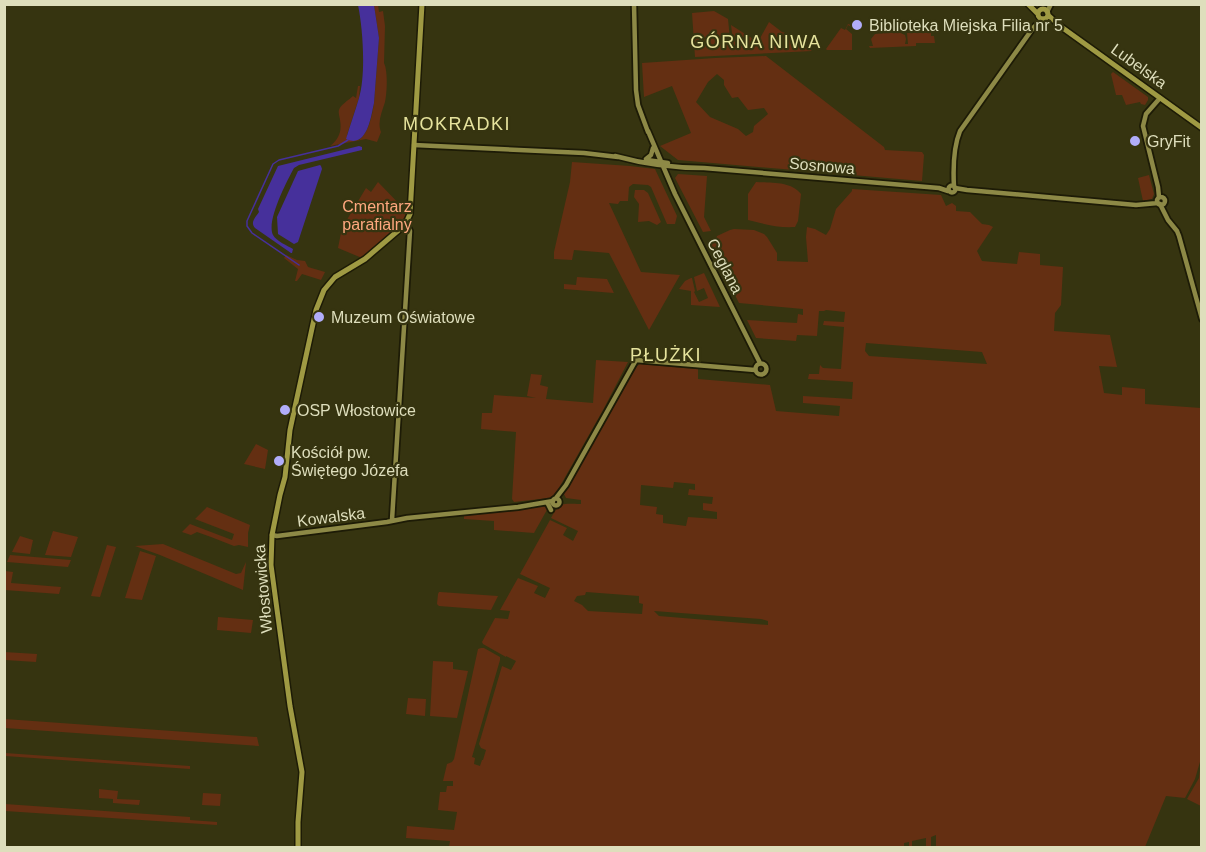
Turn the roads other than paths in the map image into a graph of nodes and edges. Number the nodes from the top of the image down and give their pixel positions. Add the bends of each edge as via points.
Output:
1 (422, 4) edge
2 (633, 4) edge
3 (1030, 4) edge
4 (1044, 12) edge
5 (1160, 98) junction
6 (1202, 128) edge
7 (648, 131) junction
8 (414, 145) junction
9 (653, 148) junction
10 (615, 156) junction
11 (646, 159) junction
12 (660, 163) junction
13 (671, 166) junction
14 (704, 168) junction
15 (666, 174) junction
16 (952, 188) junction
17 (675, 194) junction
18 (1160, 201) junction
19 (404, 224) junction
20 (1202, 319) edge
21 (556, 500) junction
22 (551, 510) dead end
23 (392, 520) junction
24 (272, 536) junction
25 (298, 848) edge

1 - 8 main road
2 - 7 street via 636,90
3 - 4 main road, Lubelska
4 - 5 main road, Lubelska
4 - 16 street via 960,131
5 - 6 main road, Lubelska
5 - 18 street via 1146,114 1143,126
7 - 9 street
7 - 12 street
8 - 10 street
8 - 19 main road via 411,210
9 - 11 street
9 - 12 street
10 - 11 street
10 - 12 street
11 - 12 street
12 - 13 street, Sosnowa
12 - 14 street, Sosnowa
12 - 15 street, Ceglana
12 - 17 street, Ceglana
13 - 14 street, Sosnowa
13 - 15 street
14 - 16 street, Sosnowa
15 - 17 street, Ceglana
16 - 18 street, Sosnowa via 1146,204
17 - 21 street, Ceglana via 753,349 757,366 738,369 636,360
18 - 20 street via 1179,236
19 - 23 street via 409,234
19 - 24 main road, Włostowicka via 364,259 335,277 320,299 290,430 286,472
21 - 22 street
21 - 23 street, Kowalska
23 - 24 street, Kowalska
24 - 25 main road, Włostowicka via 275,602 302,772

